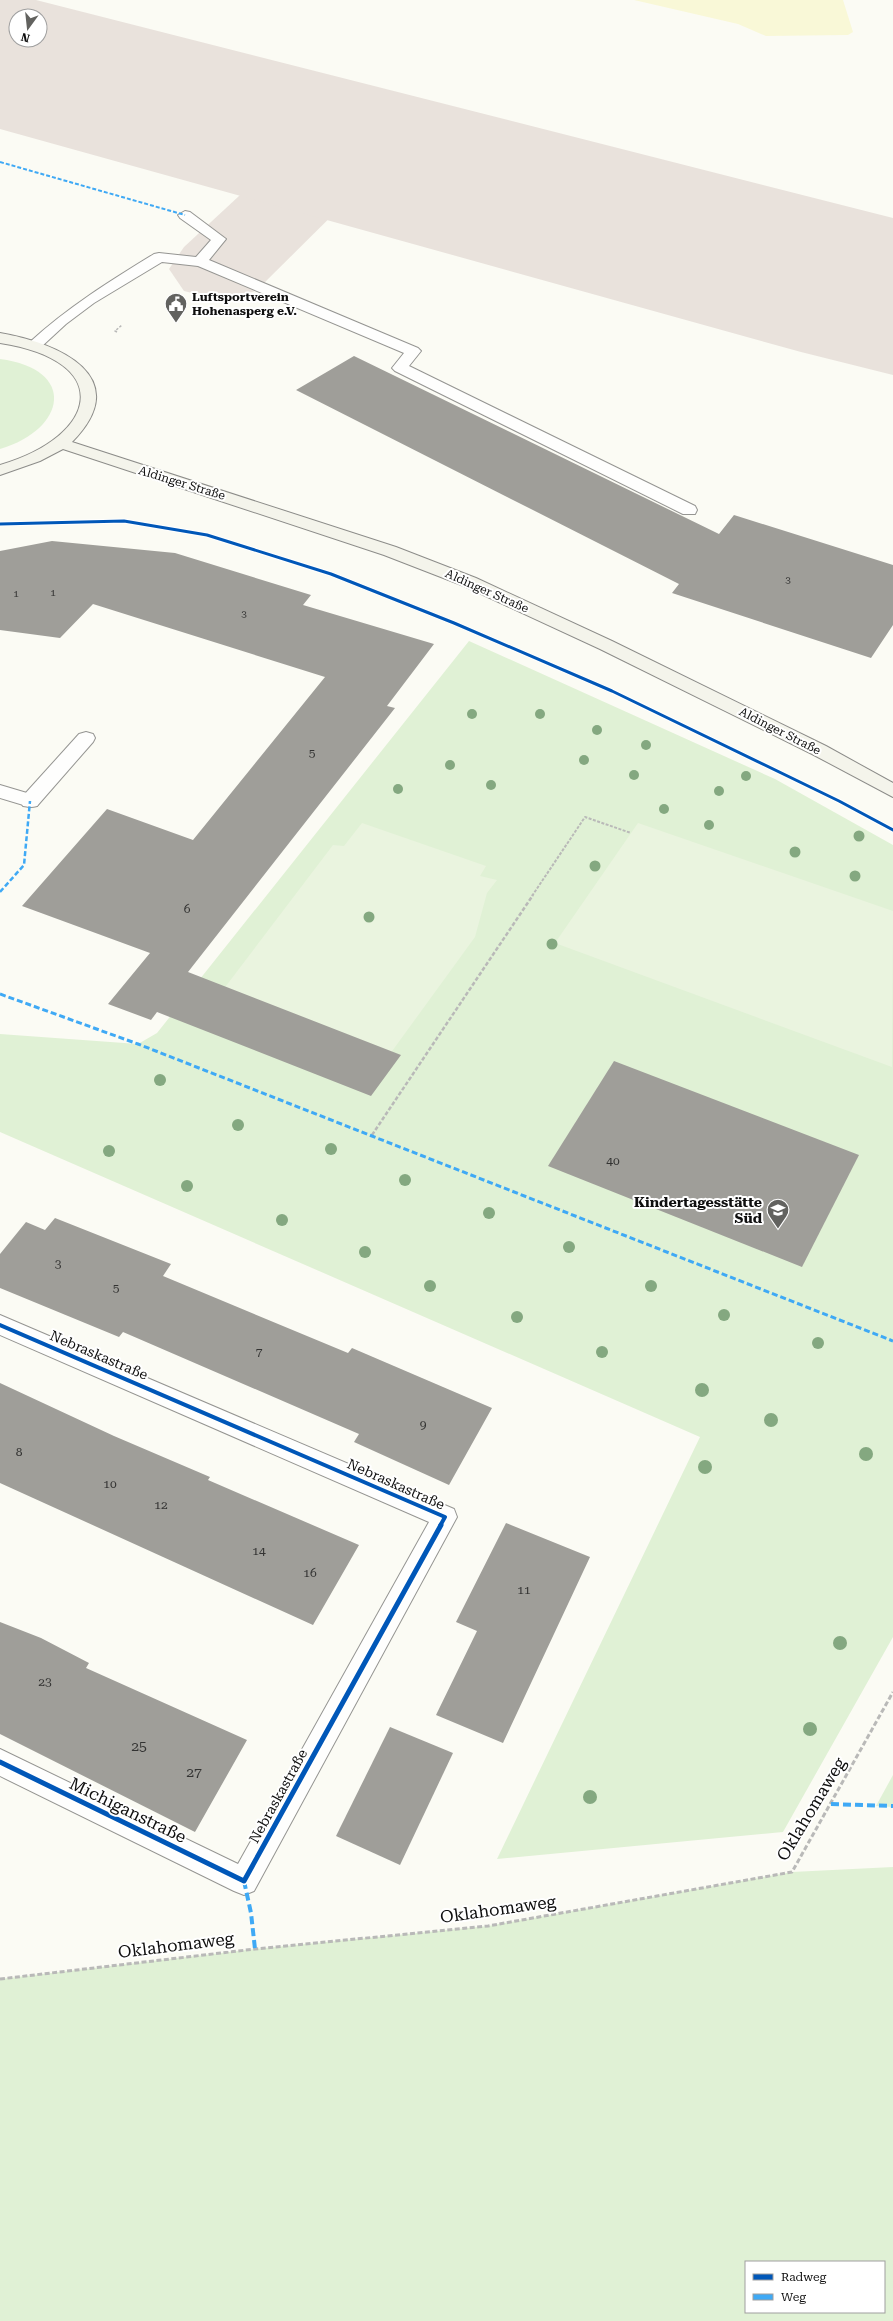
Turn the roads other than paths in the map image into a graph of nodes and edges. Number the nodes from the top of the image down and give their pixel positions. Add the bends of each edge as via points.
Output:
1 (185, 215) dead end
2 (200, 262) junction
3 (0, 338) edge
4 (35, 344) junction
5 (60, 443) junction
6 (0, 470) edge
7 (689, 510) dead end
8 (86, 738) dead end
9 (0, 791) edge
10 (893, 791) edge
11 (0, 1325) edge
12 (0, 1762) edge
13 (244, 1881) joint

1 - 2 street via 219,239
2 - 4 street via 159,257 89,300
2 - 7 street via 413,351 400,368
3 - 4 main road
4 - 5 main road via 53,351 79,370 90,395 82,421
5 - 6 main road via 38,456
5 - 10 main road, Aldinger Straße via 390,551 470,582 606,645 819,750
8 - 9 street via 30,801
11 - 13 street, Nebraskastraße via 445,1517
12 - 13 street, Michiganstraße

